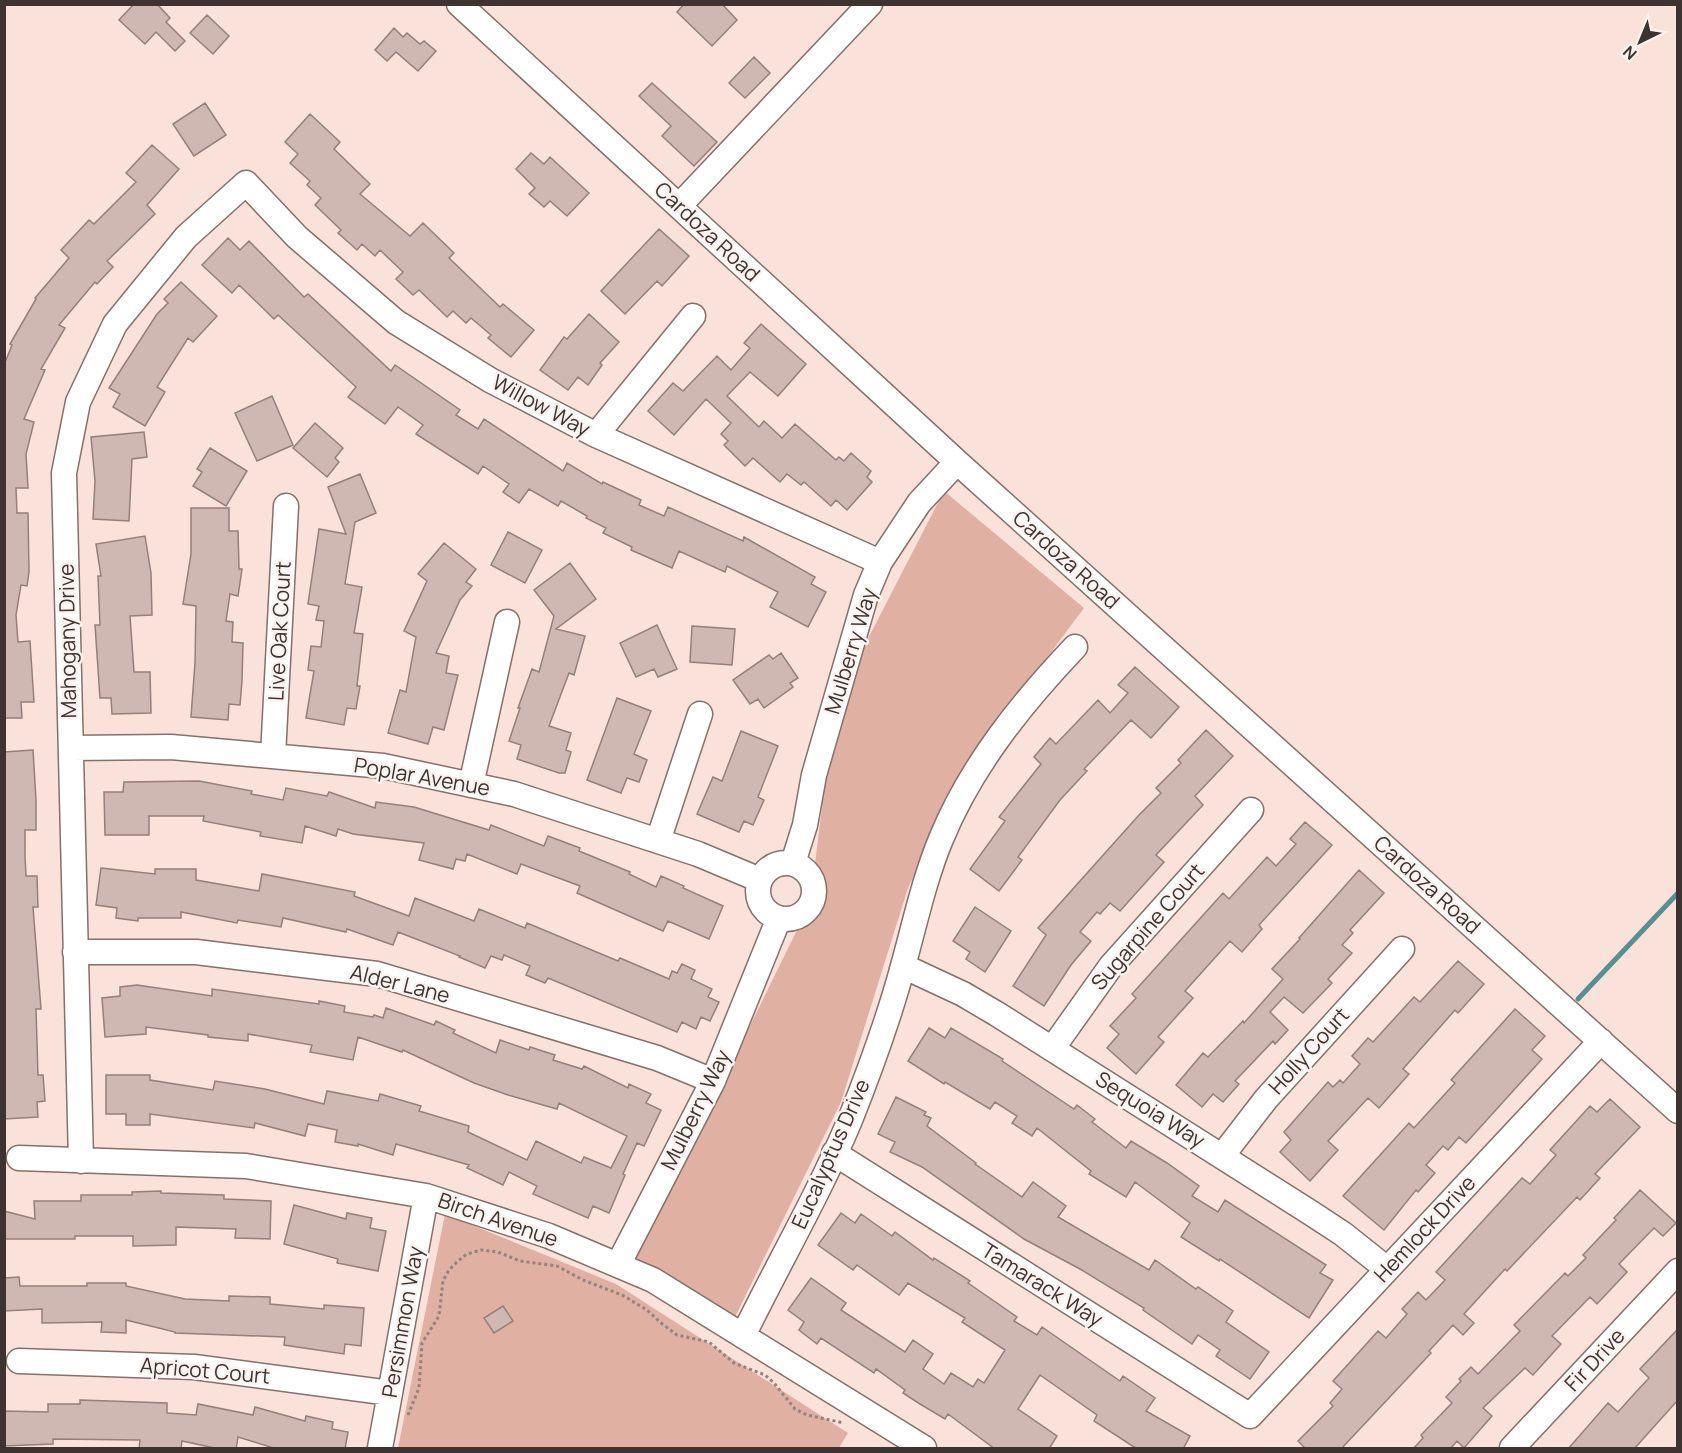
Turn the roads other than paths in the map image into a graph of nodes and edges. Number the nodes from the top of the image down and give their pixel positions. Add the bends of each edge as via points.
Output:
1 (459, 4) edge
2 (870, 4) edge
3 (246, 183) joint
4 (679, 206) junction
5 (693, 316) dead end
6 (596, 435) junction
7 (957, 462) junction
8 (286, 506) dead end
9 (880, 562) junction
10 (507, 622) dead end
11 (1075, 647) dead end
12 (699, 714) dead end
13 (70, 748) junction
14 (273, 756) junction
15 (471, 785) junction
16 (1251, 810) dead end
17 (658, 841) junction
18 (793, 863) junction
19 (760, 880) junction
20 (779, 918) junction
21 (1402, 949) dead end
22 (75, 952) junction
23 (903, 966) junction
24 (1601, 1041) junction
25 (1052, 1049) junction
26 (713, 1081) junction
27 (1677, 1111) edge
28 (834, 1153) junction
29 (1222, 1156) junction
30 (19, 1158) dead end
31 (81, 1161) junction
32 (426, 1196) junction
33 (618, 1266) junction
34 (1387, 1269) junction
35 (1677, 1271) edge
36 (743, 1336) junction
37 (19, 1361) dead end
38 (390, 1393) junction
39 (1250, 1416) joint
40 (380, 1449) edge
41 (924, 1449) edge
42 (1512, 1449) edge

1 - 4 street, Cardoza Road
2 - 4 street
3 - 6 street, Willow Way via 297,237 396,322 490,380
3 - 13 street, Mahogany Drive via 186,237 115,324 78,402 64,473
4 - 7 street, Cardoza Road
5 - 6 street
6 - 9 street, Willow Way
7 - 9 street, Mulberry Way via 919,503
7 - 24 street, Cardoza Road
8 - 14 street, Live Oak Court
9 - 18 street, Mulberry Way via 866,595 820,753
10 - 15 street
11 - 23 street, Eucalyptus Drive via 1008,725 957,804 927,877
12 - 17 street
13 - 14 street, Poplar Avenue via 171,747
13 - 22 street, Mahogany Drive
14 - 15 street, Poplar Avenue via 383,766
15 - 17 street, Poplar Avenue via 514,794
16 - 25 street, Sugarpine Court via 1111,966
17 - 19 street, Poplar Avenue
18 - 19 street via 780,862 766,870
18 - 20 street via 810,874 815,887 812,903 803,915
19 - 20 street via 758,890 764,908
20 - 26 street, Mulberry Way
21 - 29 street, Holly Court via 1266,1099
22 - 26 street, Alder Lane via 196,952 377,974 657,1058
22 - 31 street, Mahogany Drive
23 - 25 street, Sequoia Way via 963,994
23 - 28 street, Eucalyptus Drive via 850,1121
24 - 27 street, Cardoza Road
24 - 34 street, Hemlock Drive
25 - 29 street, Sequoia Way
26 - 33 street, Mulberry Way
28 - 36 street, Eucalyptus Drive
28 - 39 street, Tamarack Way
29 - 34 street, Sequoia Way via 1335,1229
30 - 31 street, Birch Avenue
31 - 32 street, Birch Avenue via 246,1166
32 - 33 street, Birch Avenue via 549,1236
32 - 38 street, Persimmon Way
33 - 36 street, Birch Avenue via 653,1280
34 - 39 street, Hemlock Drive
35 - 42 street, Fir Drive
36 - 41 street, Birch Avenue
37 - 38 street, Apricot Court via 194,1367
38 - 40 street, Persimmon Way

